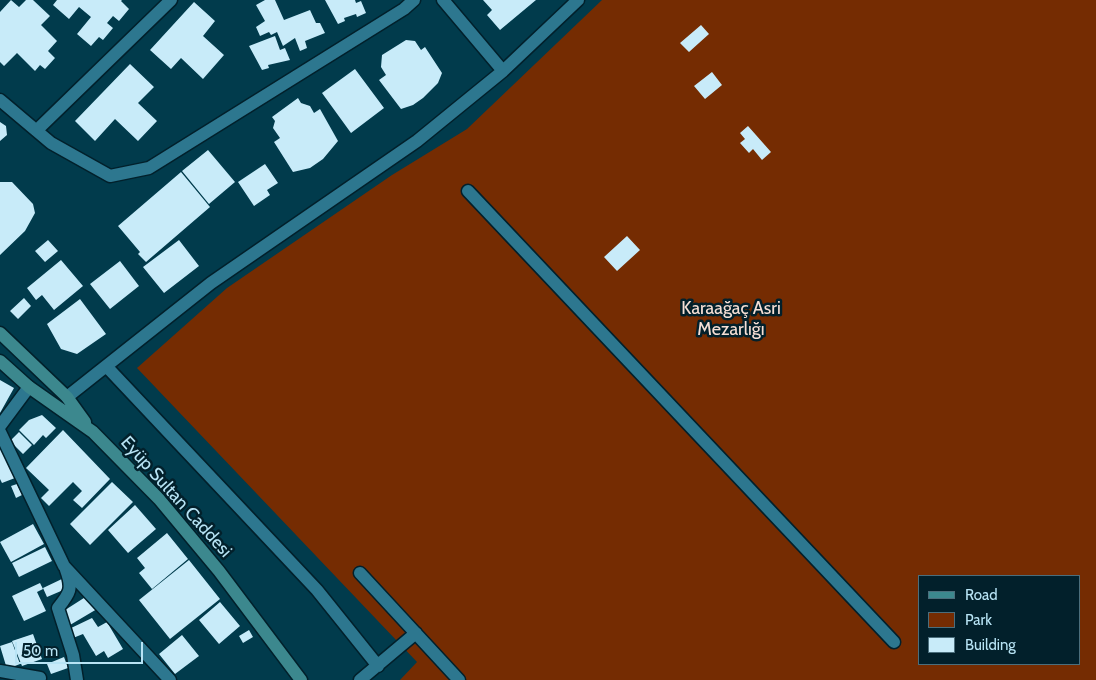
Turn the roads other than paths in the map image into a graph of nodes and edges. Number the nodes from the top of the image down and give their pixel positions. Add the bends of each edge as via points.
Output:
1 (171, 0) edge
2 (414, 0) edge
3 (443, 0) edge
4 (578, 0) edge
5 (503, 71) junction
6 (0, 100) edge
7 (37, 130) junction
8 (468, 191) dead end
9 (0, 333) edge
10 (0, 361) edge
11 (108, 367) junction
12 (29, 386) junction
13 (67, 397) junction
14 (0, 426) edge
15 (0, 432) edge
16 (93, 432) junction
17 (64, 566) junction
18 (360, 573) dead end
19 (416, 633) junction
20 (894, 642) dead end
21 (378, 666) junction
22 (0, 671) edge
23 (40, 678) dead end
24 (76, 680) edge
25 (170, 680) edge
26 (301, 680) edge
27 (360, 680) edge
28 (459, 680) edge

1 - 7 street
2 - 7 street via 404,10 149,168 110,176 51,143
3 - 5 street
4 - 5 street
5 - 11 street via 417,140 211,283
6 - 7 street
8 - 20 street
9 - 13 main road
10 - 12 main road, Eyüp Sultan Caddesi
11 - 13 street
11 - 21 street via 317,590
12 - 14 street
12 - 16 main road, Eyüp Sultan Caddesi
13 - 16 main road
15 - 17 street
16 - 26 main road, Eyüp Sultan Caddesi via 183,526
17 - 24 street via 70,581 70,594 58,608 73,655
17 - 25 street
18 - 19 street
19 - 21 street
19 - 28 street
21 - 27 street
22 - 23 street

